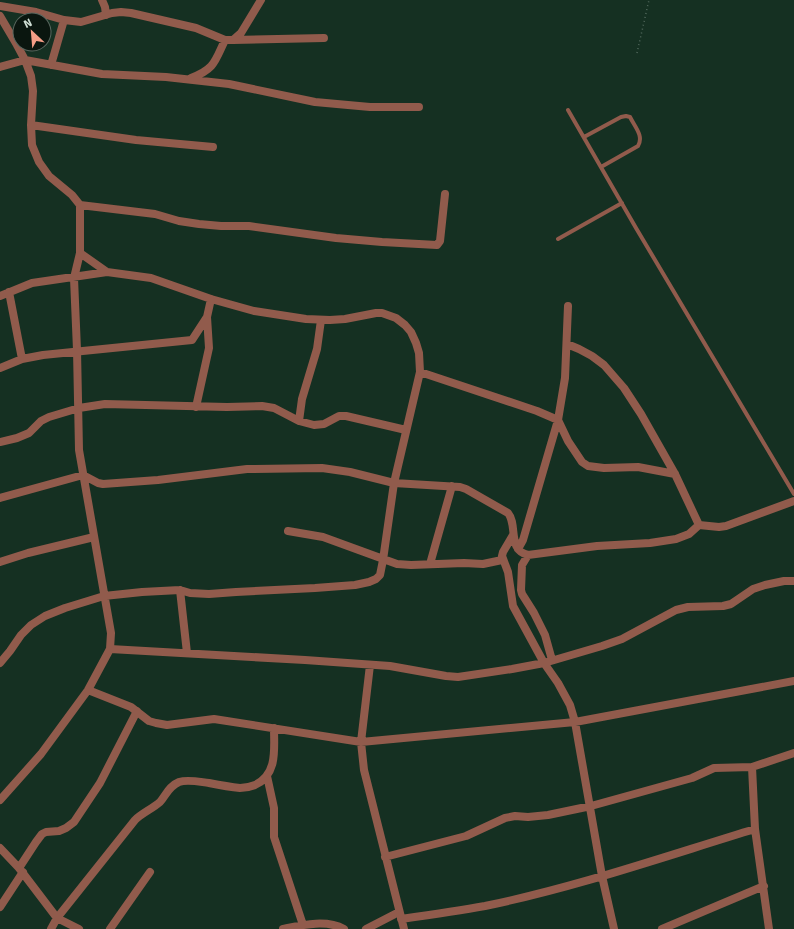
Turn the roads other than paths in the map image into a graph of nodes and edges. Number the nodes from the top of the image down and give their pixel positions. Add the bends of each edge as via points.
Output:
1 (102, 0) edge
2 (261, 0) edge
3 (0, 6) edge
4 (106, 15) junction
5 (0, 16) edge
6 (64, 20) junction
7 (324, 38) dead end
8 (229, 40) junction
9 (25, 60) junction
10 (51, 65) junction
11 (0, 67) edge
12 (190, 78) junction
13 (420, 108) dead end
14 (568, 110) dead end
15 (31, 124) junction
16 (584, 137) junction
17 (213, 147) dead end
18 (601, 167) junction
19 (445, 194) dead end
20 (622, 203) junction
21 (80, 205) junction
22 (558, 239) dead end
23 (80, 253) junction
24 (107, 272) junction
25 (74, 278) junction
26 (9, 292) junction
27 (0, 296) edge
28 (211, 299) junction
29 (568, 306) dead end
30 (207, 317) junction
31 (321, 320) junction
32 (567, 344) junction
33 (77, 350) junction
34 (22, 359) junction
35 (0, 368) edge
36 (420, 372) junction
37 (196, 406) junction
38 (79, 408) junction
39 (558, 420) junction
40 (299, 421) junction
41 (406, 430) junction
42 (0, 442) edge
43 (675, 474) junction
44 (83, 475) junction
45 (394, 483) junction
46 (452, 486) junction
47 (794, 494) edge
48 (0, 498) edge
49 (794, 501) edge
50 (699, 525) junction
51 (288, 531) dead end
52 (513, 535) junction
53 (94, 537) junction
54 (518, 549) junction
55 (528, 555) junction
56 (383, 560) junction
57 (502, 560) junction
58 (0, 562) edge
59 (430, 564) junction
60 (794, 581) edge
61 (180, 590) junction
62 (104, 596) junction
63 (110, 649) junction
64 (187, 653) junction
65 (548, 661) junction
66 (0, 663) edge
67 (370, 665) junction
68 (794, 681) edge
69 (88, 690) junction
70 (137, 711) junction
71 (575, 722) junction
72 (274, 728) junction
73 (361, 742) junction
74 (794, 753) edge
75 (752, 767) junction
76 (267, 776) junction
77 (0, 800) edge
78 (591, 806) junction
79 (755, 829) junction
80 (0, 848) edge
81 (386, 857) junction
82 (21, 870) junction
83 (150, 872) dead end
84 (602, 876) junction
85 (764, 886) junction
86 (0, 907) edge
87 (400, 915) junction
88 (57, 918) junction
89 (303, 924) junction
90 (51, 929) edge
91 (79, 929) edge
92 (110, 929) edge
93 (283, 929) edge
94 (344, 929) edge
95 (366, 929) edge
96 (404, 929) edge
97 (614, 929) edge
98 (662, 929) edge
99 (769, 929) edge

1 - 4 street
2 - 8 street via 241,33
3 - 6 street
4 - 6 street via 81,22
4 - 8 street via 131,13 204,30
5 - 9 street
6 - 10 street
7 - 8 street
8 - 12 street via 214,64 202,74
9 - 10 street
9 - 11 street
9 - 15 street via 33,91
10 - 12 street via 102,74
12 - 13 street via 315,102
14 - 16 lane
15 - 17 street via 136,140
15 - 21 street via 32,145 39,162 49,176
16 - 18 lane
16 - 18 lane via 621,117 630,117 641,137 641,142
18 - 20 lane
19 - 21 street via 440,241 437,245 336,238 249,226 199,224 155,214
20 - 22 lane
20 - 47 lane
21 - 23 street
23 - 24 street
23 - 25 street
24 - 25 street
24 - 28 street via 151,278
25 - 26 street via 32,283
25 - 33 street
26 - 27 street
26 - 34 street
28 - 30 street
28 - 31 street via 266,313
29 - 32 street
30 - 33 street via 192,340
30 - 37 street via 209,348
31 - 36 street via 345,319 376,313 396,318 411,332 416,343
31 - 40 street via 317,349 302,399
32 - 39 street
32 - 43 street via 592,356 615,376 641,414
33 - 34 street
33 - 38 street
34 - 35 street
36 - 39 street
36 - 41 street
37 - 38 street via 105,404
37 - 40 street via 262,406 274,408
38 - 42 street via 42,421 29,433
38 - 44 street via 79,443
39 - 43 street via 568,441 582,462 588,466 638,467
39 - 54 street
40 - 41 street via 319,425 339,416 346,416
41 - 45 street
43 - 50 street
44 - 45 street via 103,484 247,469 322,468
44 - 48 street
44 - 53 street
45 - 46 street
45 - 56 street
46 - 52 street via 466,489 508,513 512,520
46 - 59 street
49 - 50 street via 726,526
50 - 55 street via 689,534 676,539
51 - 56 street via 323,537
52 - 54 street
52 - 57 street via 503,552
53 - 58 street
53 - 62 street
54 - 55 street
55 - 65 street via 522,565 521,590 545,635
56 - 59 street via 397,564
56 - 61 street via 380,575 376,579 355,585 209,594
57 - 59 street via 484,564
57 - 65 street via 508,572 513,606
60 - 65 street via 753,589 731,604 723,606 688,606 622,639
61 - 62 street
61 - 64 street
62 - 63 street via 111,633
62 - 66 street via 65,608 31,625 21,634
63 - 64 street
63 - 69 street
64 - 67 street
65 - 67 street via 458,676
65 - 71 street via 570,705
67 - 73 street
68 - 71 street
69 - 70 street
69 - 77 street via 40,754
70 - 72 street via 149,721 156,723 214,719
70 - 82 street via 100,783 74,822 59,832 42,834
71 - 73 street
71 - 78 street
72 - 73 street
72 - 76 street via 274,759
73 - 81 street via 364,770
74 - 75 street
75 - 78 street via 714,768 692,778
75 - 79 street
76 - 88 street via 249,787 240,788 186,781 172,786 161,801 135,820
76 - 89 street via 274,808 274,838
78 - 81 street via 548,815 505,818 466,836
78 - 84 street
79 - 84 street
79 - 85 street
80 - 82 street
81 - 87 street
82 - 86 street
82 - 88 street
83 - 92 street
84 - 87 street via 485,906
84 - 97 street
85 - 98 street
85 - 99 street
87 - 95 street
87 - 96 street
88 - 90 street
88 - 91 street
89 - 93 street
89 - 94 street via 331,924

